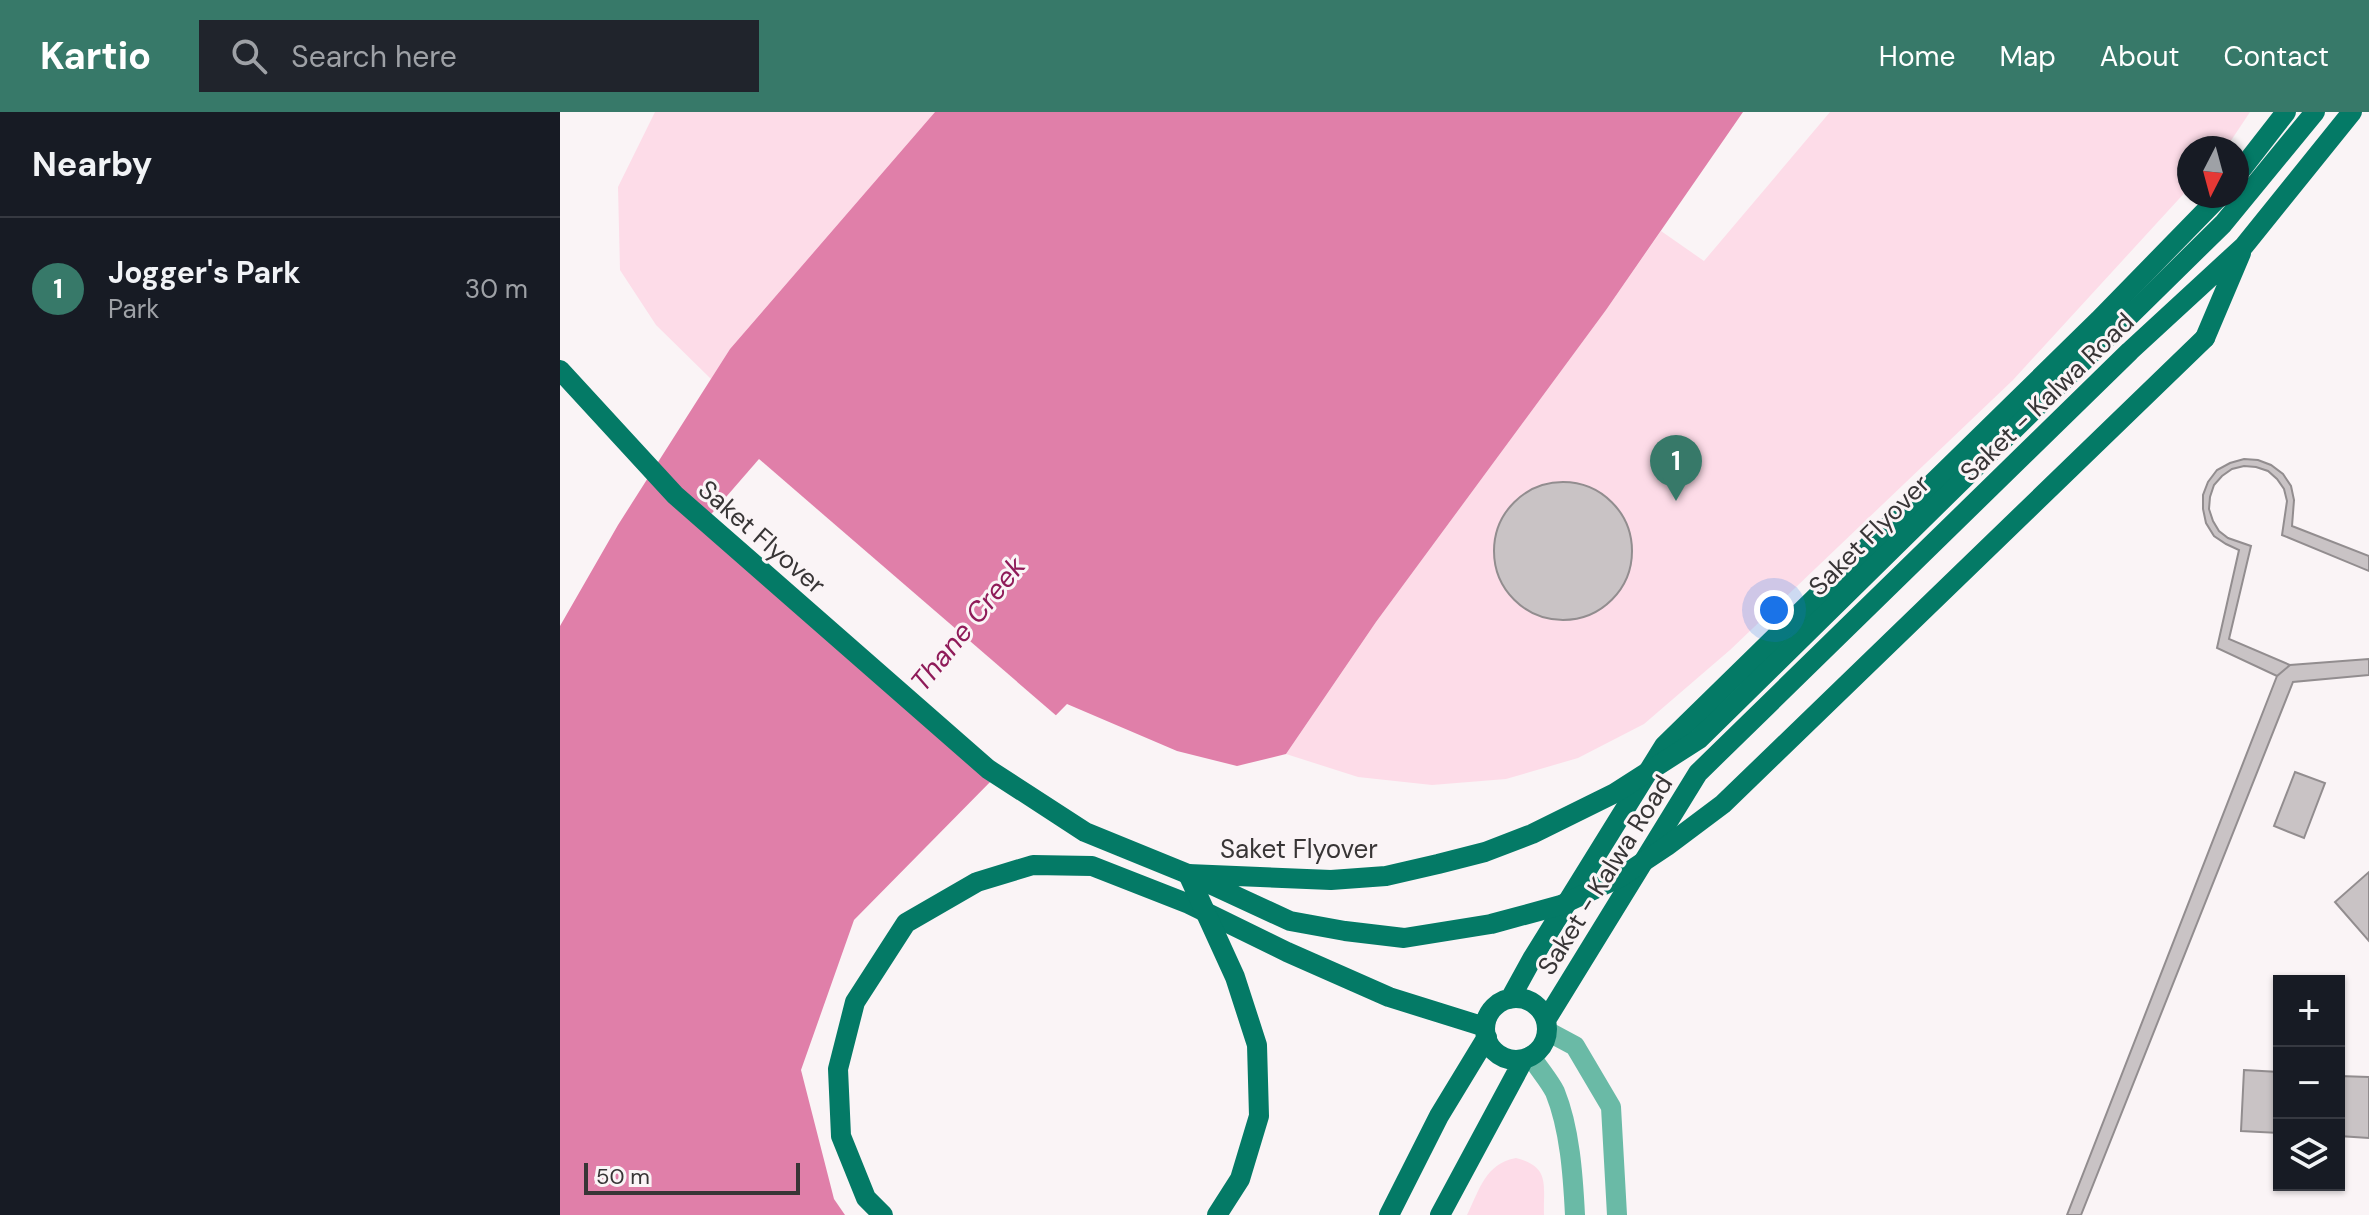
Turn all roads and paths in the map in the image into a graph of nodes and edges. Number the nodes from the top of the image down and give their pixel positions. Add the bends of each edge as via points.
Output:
1 (2286, 112) edge
2 (2315, 112) edge
3 (2352, 112) edge
4 (2249, 160) edge
5 (2208, 208) edge
6 (2244, 246) junction
7 (560, 370) edge
8 (1188, 874) junction
9 (1510, 999) junction
10 (1546, 1025) junction
11 (1486, 1032) junction
12 (1527, 1058) junction
13 (883, 1215) edge
14 (1217, 1215) edge
15 (1389, 1215) edge
16 (1440, 1215) edge
17 (1575, 1215) edge
18 (1617, 1215) edge

1 - 4 main road
2 - 8 main road, Saket Flyover, bridge via 2223,224 1699,739 1615,793 1485,852 1386,876 1331,880
3 - 6 main road, Saket - Kalwa Road
5 - 9 main road, Saket - Kalwa Road via 1664,746
6 - 8 main road, Saket Flyover, bridge via 2205,338 1723,804 1619,878 1547,909 1404,938 1290,921
6 - 10 main road, Saket - Kalwa Road via 1698,773
7 - 8 main road, Saket Flyover via 675,495 988,769 1085,832
8 - 14 main road, bridge via 1235,977 1257,1045 1259,1116 1240,1179
9 - 10 main road via 1531,1002
9 - 11 main road via 1493,1009
10 - 12 main road via 1543,1046
10 - 18 street via 1575,1046 1611,1107
11 - 12 main road via 1498,1054
11 - 13 main road via 1389,997 1189,904 1092,866 1019,869 977,882 906,923 855,1002 838,1069 841,1136 866,1198
11 - 15 main road
12 - 16 main road
12 - 17 street via 1554,1091 1566,1133

